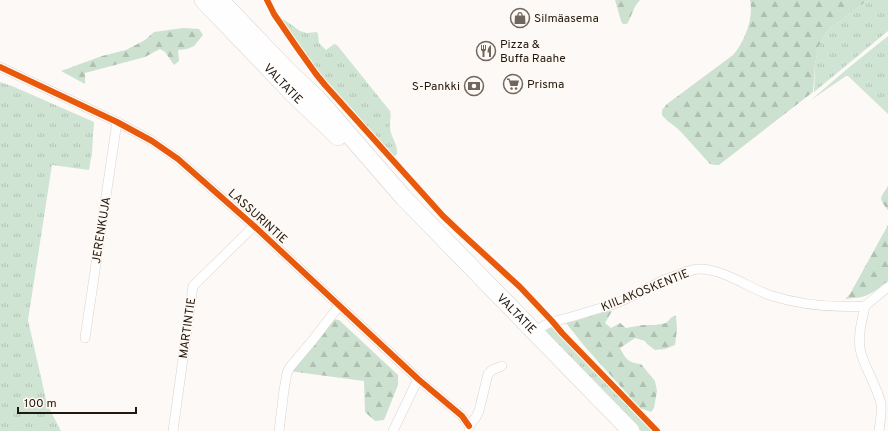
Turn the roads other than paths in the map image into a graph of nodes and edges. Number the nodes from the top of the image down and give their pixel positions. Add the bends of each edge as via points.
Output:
1 (204, 0) edge
2 (220, 0) edge
3 (0, 67) edge
4 (117, 122) junction
5 (403, 196) junction
6 (254, 226) junction
7 (888, 287) edge
8 (339, 306) junction
9 (865, 306) junction
10 (535, 332) junction
11 (85, 338) dead end
12 (502, 366) dead end
13 (418, 379) junction
14 (885, 412) edge
15 (469, 429) edge
16 (173, 431) edge
17 (279, 431) edge
18 (392, 431) edge
19 (631, 431) edge
20 (879, 431) edge

1 - 5 highway, VALTATIE via 295,96
2 - 5 highway, VALTATIE via 318,99
3 - 4 street, LASSURINTIE
4 - 6 street, LASSURINTIE via 152,140 178,159
4 - 11 street, JERENKUJA
5 - 10 highway, VALTATIE
6 - 8 street, LASSURINTIE
6 - 16 street, MARTINTIE via 193,286
7 - 9 street
8 - 13 street, LASSURINTIE
8 - 17 street via 290,367 284,390
9 - 10 street, KIILAKOSKENTIE via 802,303 767,294 711,270 699,269 659,282 616,304 552,321
9 - 14 street via 860,351
10 - 19 highway, VALTATIE
12 - 15 street via 490,371 479,411
13 - 15 street, LASSURINTIE via 462,416
13 - 18 street
14 - 20 street

